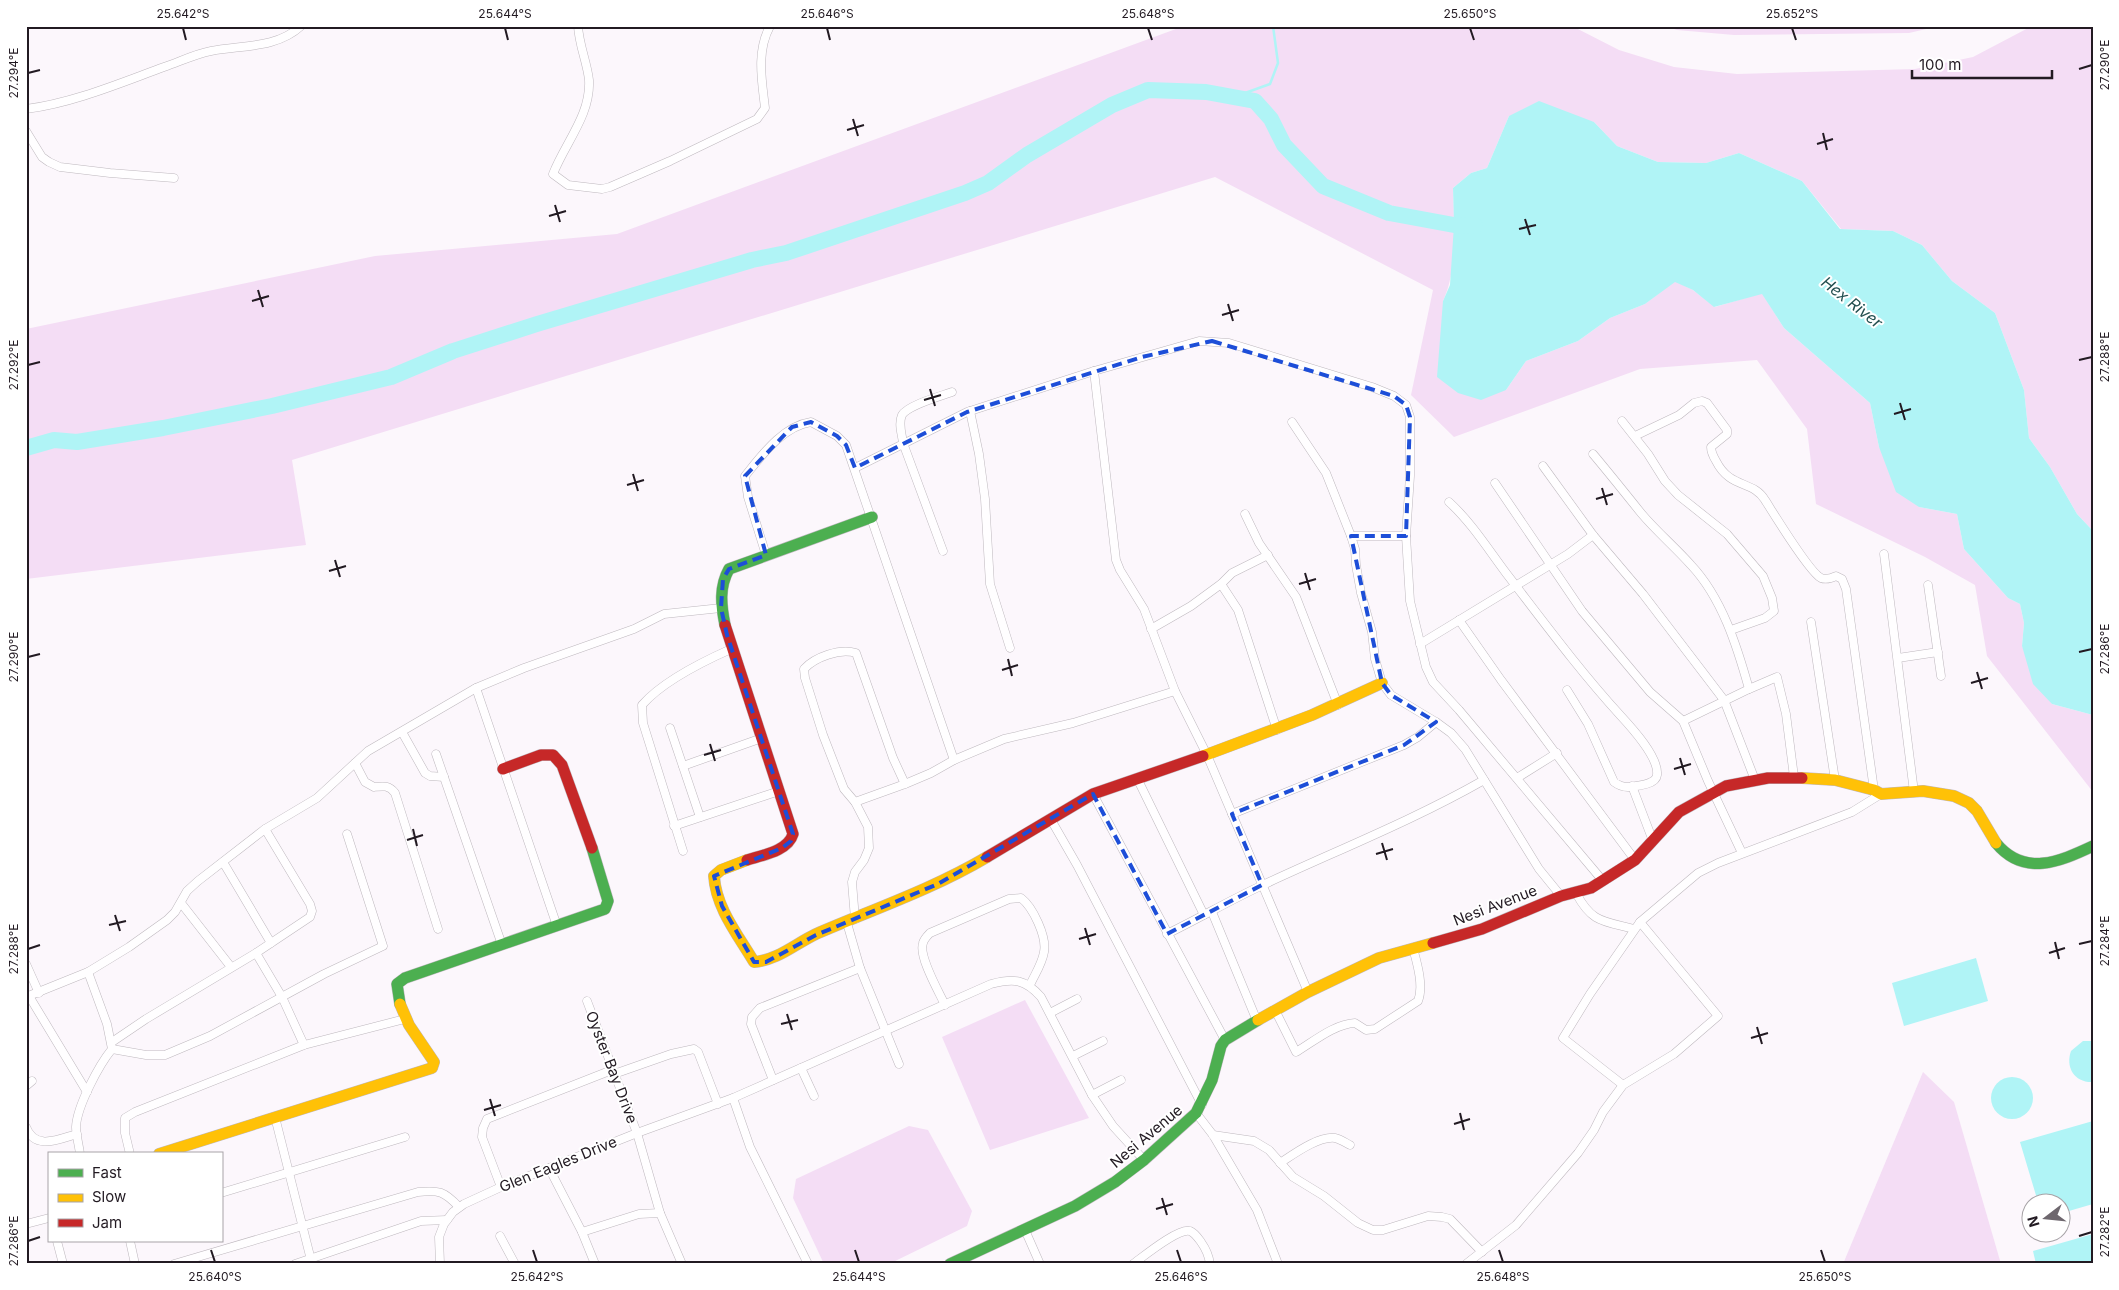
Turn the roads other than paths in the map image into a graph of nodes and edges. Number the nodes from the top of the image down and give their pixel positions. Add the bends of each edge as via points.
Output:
1 (301, 26) edge
2 (578, 26) edge
3 (770, 26) edge
4 (26, 109) edge
5 (26, 131) edge
6 (174, 178) dead end
7 (1094, 371) junction
8 (952, 392) dead end
9 (970, 411) junction
10 (1622, 421) dead end
11 (1292, 422) dead end
12 (1635, 436) junction
13 (903, 443) junction
14 (1593, 454) dead end
15 (1543, 466) dead end
16 (855, 468) junction
17 (1495, 483) dead end
18 (1449, 502) dead end
19 (1246, 514) dead end
20 (872, 517) junction
21 (1593, 535) junction
22 (1351, 536) junction
23 (1406, 536) junction
24 (944, 551) dead end
25 (1884, 554) dead end
26 (766, 555) junction
27 (1268, 555) junction
28 (1551, 564) junction
29 (1222, 584) junction
30 (1515, 584) junction
31 (1928, 585) dead end
32 (720, 608) junction
33 (1459, 620) junction
34 (1811, 622) dead end
35 (1151, 629) junction
36 (1730, 630) junction
37 (1420, 644) junction
38 (1010, 648) dead end
39 (731, 649) junction
40 (1938, 652) junction
41 (1898, 658) junction
42 (1941, 676) dead end
43 (1382, 683) junction
44 (476, 688) junction
45 (1749, 688) junction
46 (1567, 690) dead end
47 (1175, 691) junction
48 (1724, 700) junction
49 (1338, 706) junction
50 (1683, 721) junction
51 (1436, 722) junction
52 (670, 728) dead end
53 (1277, 730) junction
54 (402, 732) junction
55 (762, 738) junction
56 (436, 754) dead end
57 (1557, 754) junction
58 (1206, 755) junction
59 (954, 760) junction
60 (355, 763) junction
61 (683, 766) junction
62 (503, 769) junction
63 (444, 777) junction
64 (1794, 777) junction
65 (1137, 778) junction
66 (1517, 778) junction
67 (1484, 780) junction
68 (1755, 780) junction
69 (1835, 780) junction
70 (905, 784) junction
71 (1632, 786) junction
72 (779, 791) junction
73 (1714, 792) junction
74 (1877, 792) junction
75 (1914, 792) junction
76 (1093, 794) junction
77 (855, 802) junction
78 (1232, 814) junction
79 (700, 817) junction
80 (1050, 818) junction
81 (674, 826) junction
82 (265, 829) junction
83 (348, 834) dead end
84 (1653, 841) junction
85 (2093, 846) edge
86 (683, 851) dead end
87 (1742, 853) junction
88 (1635, 860) junction
89 (222, 862) junction
90 (1603, 881) junction
91 (1262, 885) junction
92 (1576, 893) junction
93 (1561, 896) junction
94 (181, 903) junction
95 (1212, 912) junction
96 (1204, 915) junction
97 (851, 921) junction
98 (1640, 922) junction
99 (557, 926) junction
100 (438, 929) dead end
101 (1634, 930) junction
102 (1167, 934) junction
103 (271, 943) junction
104 (502, 945) junction
105 (1413, 948) junction
106 (256, 952) junction
107 (26, 964) edge
108 (231, 967) junction
109 (860, 968) junction
110 (88, 972) junction
111 (1030, 985) junction
112 (1308, 992) junction
113 (40, 993) junction
114 (28, 996) edge
115 (282, 997) junction
116 (1078, 998) dead end
117 (587, 1001) dead end
118 (945, 1005) junction
119 (1275, 1010) junction
120 (1050, 1013) junction
121 (405, 1019) junction
122 (1257, 1021) junction
123 (886, 1030) junction
124 (1225, 1040) junction
125 (1103, 1042) dead end
126 (304, 1045) junction
127 (112, 1046) junction
128 (1073, 1056) junction
129 (900, 1064) dead end
130 (801, 1068) junction
131 (613, 1072) junction
132 (773, 1080) junction
133 (1121, 1080) dead end
134 (1623, 1085) junction
135 (87, 1092) junction
136 (1092, 1095) junction
137 (814, 1096) dead end
138 (734, 1098) junction
139 (718, 1104) junction
140 (1199, 1109) junction
141 (275, 1117) junction
142 (26, 1127) edge
143 (637, 1133) junction
144 (77, 1134) junction
145 (1213, 1135) junction
146 (405, 1138) dead end
147 (1350, 1145) dead end
148 (80, 1152) edge
149 (130, 1152) edge
150 (165, 1152) edge
151 (1144, 1160) junction
152 (1280, 1163) junction
153 (549, 1168) junction
154 (289, 1173) junction
155 (501, 1187) junction
156 (222, 1193) edge
157 (459, 1207) junction
158 (660, 1213) junction
159 (48, 1218) edge
160 (447, 1220) junction
161 (26, 1224) edge
162 (301, 1227) junction
163 (1025, 1230) junction
164 (582, 1232) junction
165 (500, 1236) dead end
166 (58, 1242) edge
167 (130, 1242) edge
168 (1482, 1252) junction
169 (311, 1260) junction
170 (63, 1264) edge
171 (135, 1264) edge
172 (174, 1264) edge
173 (296, 1264) edge
174 (440, 1264) edge
175 (515, 1264) edge
176 (595, 1264) edge
177 (682, 1264) edge
178 (808, 1264) edge
179 (950, 1264) edge
180 (1040, 1264) edge
181 (1133, 1264) edge
182 (1210, 1264) edge
183 (1278, 1264) edge
184 (1466, 1264) edge

1 - 4 street via 287,37 275,41 208,51 114,85
2 - 3 street via 589,81 585,109 553,174 568,185 602,189 757,119 765,108 760,77 762,52
5 - 6 street via 42,157 60,167
7 - 9 street
7 - 23 street via 1190,343 1212,341 1394,396 1406,405 1410,417
7 - 35 street via 1116,560 1144,609
8 - 13 street via 911,407 902,415
9 - 13 street
9 - 38 street via 985,499 990,584
10 - 12 street
11 - 22 street via 1326,473
12 - 36 street via 1665,481 1727,534 1763,576 1774,611 1765,618
12 - 74 street via 1679,415 1694,402 1707,403 1727,430 1727,434 1711,447 1721,472 1763,497 1818,576 1842,579
13 - 16 street
13 - 24 street
14 - 36 street via 1641,512 1693,566
15 - 21 street
16 - 20 street
16 - 26 street via 846,444 811,422 792,427 766,451 745,476 744,484
17 - 28 street
18 - 30 street
19 - 27 street
20 - 26 street
20 - 59 street
21 - 28 street
21 - 48 street
22 - 23 street
22 - 43 street
23 - 37 street via 1410,601
25 - 41 street
26 - 32 street via 729,569 723,579
27 - 29 street via 1232,573
27 - 49 street via 1296,597
28 - 30 street
28 - 50 street via 1582,611 1650,692
29 - 35 street
29 - 53 street via 1238,610
30 - 33 street
30 - 71 street via 1584,673 1640,737 1658,773 1652,783
31 - 40 street
32 - 39 street
32 - 44 street via 664,614 634,629
33 - 37 street
33 - 57 street
34 - 69 street
35 - 47 street
36 - 45 street
37 - 66 street via 1433,682
39 - 55 street
39 - 81 street via 708,659 651,695 642,705 643,723
40 - 41 street
40 - 42 street
41 - 75 street
43 - 49 street
43 - 51 street via 1391,695
44 - 54 street
44 - 62 street
45 - 48 street
45 - 64 street via 1777,677 1786,714
46 - 71 street via 1588,724 1614,782
47 - 58 street
47 - 59 street via 1073,724 1004,740
48 - 50 street
48 - 68 street
49 - 53 street
50 - 73 street
51 - 67 street via 1465,749
51 - 78 street via 1404,745
52 - 61 street
53 - 58 street
54 - 60 street via 368,751
54 - 63 street via 425,773
55 - 61 street
55 - 72 street
56 - 63 street
57 - 66 street
57 - 88 street
58 - 65 street
58 - 78 street
59 - 70 street
60 - 82 street via 316,798
60 - 100 street via 365,782 374,787 390,788 395,793
61 - 79 street
62 - 99 street
62 - 99 street via 541,755 554,755 562,764 602,877 608,901 605,909
63 - 104 street
64 - 68 street, Nesi Avenue
64 - 69 street, Nesi Avenue
65 - 76 street
65 - 96 street
66 - 90 street
67 - 91 street via 1431,808
67 - 93 street via 1538,868
68 - 73 street, Nesi Avenue
69 - 74 street, Nesi Avenue
70 - 77 street
70 - 77 street via 856,653 847,650 812,661 804,669 805,678 844,789
71 - 84 street
72 - 79 street
72 - 97 street via 793,834 791,842 714,876 722,906 754,962 766,962 816,934
73 - 84 street, Nesi Avenue via 1679,812
73 - 87 street
74 - 75 street, Nesi Avenue
74 - 87 street via 1852,812
75 - 85 street, Nesi Avenue via 1938,792 1965,801 1979,812 1992,838 2020,863 2058,860
76 - 80 street
76 - 102 street
77 - 97 street via 868,827 869,848 852,882
78 - 91 street
79 - 81 street
80 - 97 street via 938,884
80 - 140 street via 1077,865
81 - 86 street
82 - 89 street
82 - 103 street via 312,911 305,920
83 - 115 street via 382,946
84 - 88 street, Nesi Avenue
87 - 98 street via 1698,873
88 - 90 street, Nesi Avenue
89 - 94 street via 187,891
89 - 103 street
90 - 92 street, Nesi Avenue
91 - 95 street
91 - 112 street
92 - 93 street, Nesi Avenue
92 - 101 street via 1585,910 1600,920
93 - 105 street, Nesi Avenue via 1482,929
94 - 108 street
94 - 110 street via 167,920
95 - 96 street
95 - 122 street
96 - 102 street
97 - 109 street
98 - 101 street
98 - 134 street via 1718,1016 1674,1054
99 - 104 street
101 - 134 street via 1563,1038
102 - 124 street
103 - 106 street
104 - 121 street via 405,978 397,984
105 - 112 street, Nesi Avenue via 1379,958
105 - 119 street via 1420,990 1418,1001 1374,1029 1348,1024 1296,1052
106 - 108 street
106 - 115 street
107 - 113 street
108 - 127 street via 146,1019
109 - 123 street
109 - 132 street via 760,1008 752,1017 751,1024
110 - 113 street
110 - 127 street
111 - 118 street, Glen Eagles Drive via 1016,980 991,984
111 - 118 street via 1042,961 1044,942 1037,920 1026,902 1022,898 1009,899 930,934 923,941 925,962
111 - 120 street
112 - 119 street, Nesi Avenue
113 - 114 street
114 - 135 street
115 - 126 street
115 - 127 street via 210,1036 166,1055 146,1055
116 - 120 street
117 - 131 street, Oyster Bay Drive
118 - 123 street, Glen Eagles Drive
119 - 122 street, Nesi Avenue
120 - 128 street
121 - 126 street
121 - 141 street via 434,1062 432,1068
122 - 124 street, Nesi Avenue
123 - 129 street
123 - 130 street, Glen Eagles Drive
124 - 140 street, Nesi Avenue
125 - 128 street
126 - 149 street via 128,1115 124,1123
127 - 135 street
128 - 136 street
130 - 132 street, Glen Eagles Drive
130 - 137 street
131 - 139 street via 694,1049
131 - 143 street, Oyster Bay Drive
131 - 155 street via 487,1119 482,1137
132 - 138 street, Glen Eagles Drive
133 - 136 street
134 - 168 street via 1578,1153 1516,1224
135 - 144 street via 76,1126
136 - 151 street via 1113,1126
138 - 139 street, Glen Eagles Drive
138 - 178 street via 750,1147
139 - 143 street, Glen Eagles Drive
140 - 145 street
140 - 151 street, Nesi Avenue
141 - 150 street
141 - 154 street
142 - 144 street via 29,1135 39,1141
143 - 153 street, Glen Eagles Drive
143 - 158 street, Oyster Bay Drive
144 - 148 street
145 - 152 street via 1254,1141
145 - 183 street via 1257,1210
146 - 154 street
147 - 152 street via 1335,1138 1322,1140
151 - 163 street, Nesi Avenue via 1092,1196
152 - 168 street via 1293,1177 1373,1230 1428,1216 1442,1216 1450,1219
153 - 155 street, Glen Eagles Drive
153 - 164 street
154 - 156 street
154 - 162 street
155 - 157 street, Glen Eagles Drive
157 - 160 street, Glen Eagles Drive
157 - 162 street via 440,1192 425,1192 392,1198
158 - 164 street via 639,1214
158 - 177 street, Oyster Bay Drive
159 - 161 street
160 - 169 street via 421,1221
160 - 174 street, Glen Eagles Drive via 439,1237
162 - 169 street
162 - 172 street
163 - 179 street, Nesi Avenue
163 - 180 street
164 - 176 street
165 - 175 street
166 - 170 street
167 - 171 street
168 - 184 street
169 - 173 street
181 - 182 street via 1188,1230 1202,1243

